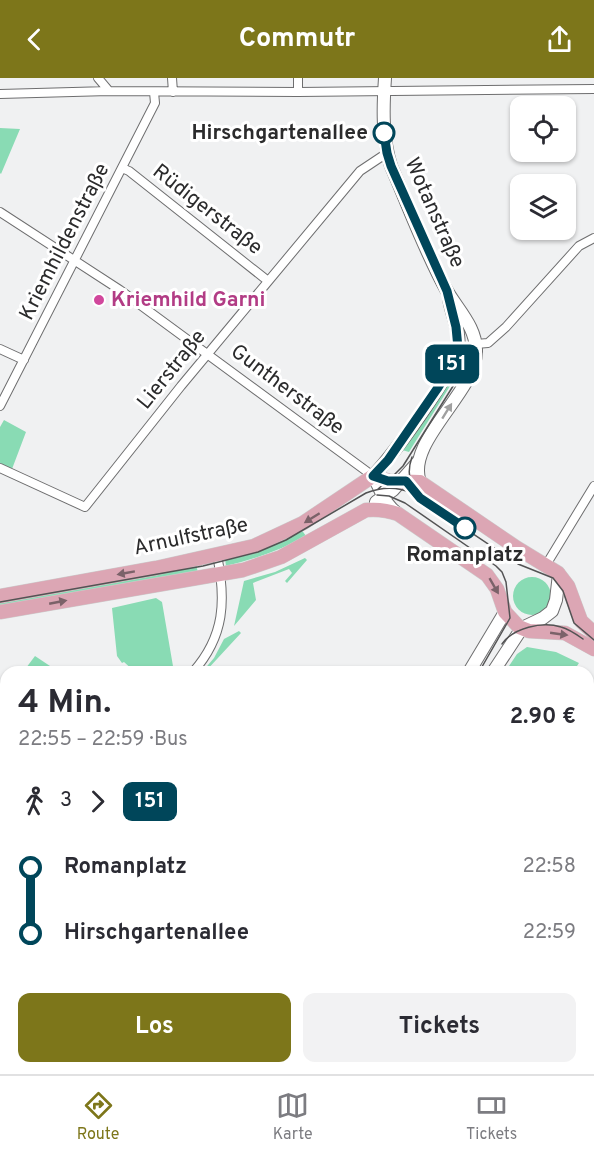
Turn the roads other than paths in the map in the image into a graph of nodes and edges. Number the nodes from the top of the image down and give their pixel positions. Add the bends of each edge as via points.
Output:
1 (98, 78) edge
2 (172, 78) edge
3 (298, 78) edge
4 (384, 84) edge
5 (594, 89) edge
6 (109, 91) junction
7 (154, 92) junction
8 (173, 92) junction
9 (298, 92) junction
10 (0, 94) edge
11 (387, 153) junction
12 (122, 168) junction
13 (0, 212) edge
14 (594, 238) edge
15 (75, 261) junction
16 (268, 281) junction
17 (447, 291) junction
18 (476, 344) junction
19 (0, 349) edge
20 (208, 353) junction
21 (24, 360) junction
22 (0, 406) edge
23 (418, 462) junction
24 (0, 468) edge
25 (373, 476) junction
26 (403, 480) junction
27 (420, 482) junction
28 (594, 486) edge
29 (383, 498) junction
30 (366, 510) junction
31 (398, 514) junction
32 (217, 555) junction
33 (546, 565) junction
34 (560, 574) junction
35 (221, 575) junction
36 (0, 596) edge
37 (0, 612) edge
38 (505, 612) junction
39 (522, 628) junction
40 (594, 633) edge
41 (594, 649) edge
42 (198, 666) edge
43 (473, 666) edge
44 (498, 666) edge

1 - 6 street
2 - 8 street
3 - 9 street
4 - 5 street
4 - 9 street
4 - 11 main road, Wotanstraße
6 - 7 street
6 - 10 street
7 - 8 street
7 - 12 street, Kriemhildenstraße via 155,103
8 - 9 street
11 - 16 street, Lierstraße via 360,171
11 - 17 main road, Wotanstraße
12 - 15 street, Kriemhildenstraße
12 - 16 street, Rüdigerstraße
13 - 15 street, Guntherstraße
14 - 18 street via 579,246 506,327 488,343
15 - 20 street, Guntherstraße
15 - 21 street, Kriemhildenstraße
16 - 20 street, Lierstraße
17 - 18 main road, Wotanstraße via 469,324
17 - 25 main road, Wotanstraße via 458,338 455,357 437,389
23 -> 18 main road via 473,369
19 - 21 street
20 - 24 street, Lierstraße via 85,507
20 - 25 street, Guntherstraße
21 - 22 street, Kriemhildenstraße
23 - 26 main road
23 - 27 main road
25 - 26 main road
25 - 29 main road
25 -> 32 main road, Arnulfstraße via 287,532
26 - 27 main road
26 - 29 main road, Arnulfstraße
27 - 33 main road
28 - 33 street
29 - 30 main road, Arnulfstraße
29 - 31 main road
30 - 31 main road
30 - 35 main road, Arnulfstraße via 281,556
31 -> 38 main road via 487,575
32 - 35 street
32 -> 36 main road, Arnulfstraße
33 - 34 main road
34 - 39 main road via 552,611
34 - 40 main road via 581,621
37 -> 35 main road, Arnulfstraße
35 - 42 street via 223,607 218,630
38 - 39 main road
38 - 43 main road
39 -> 41 main road via 565,633
39 - 44 main road

